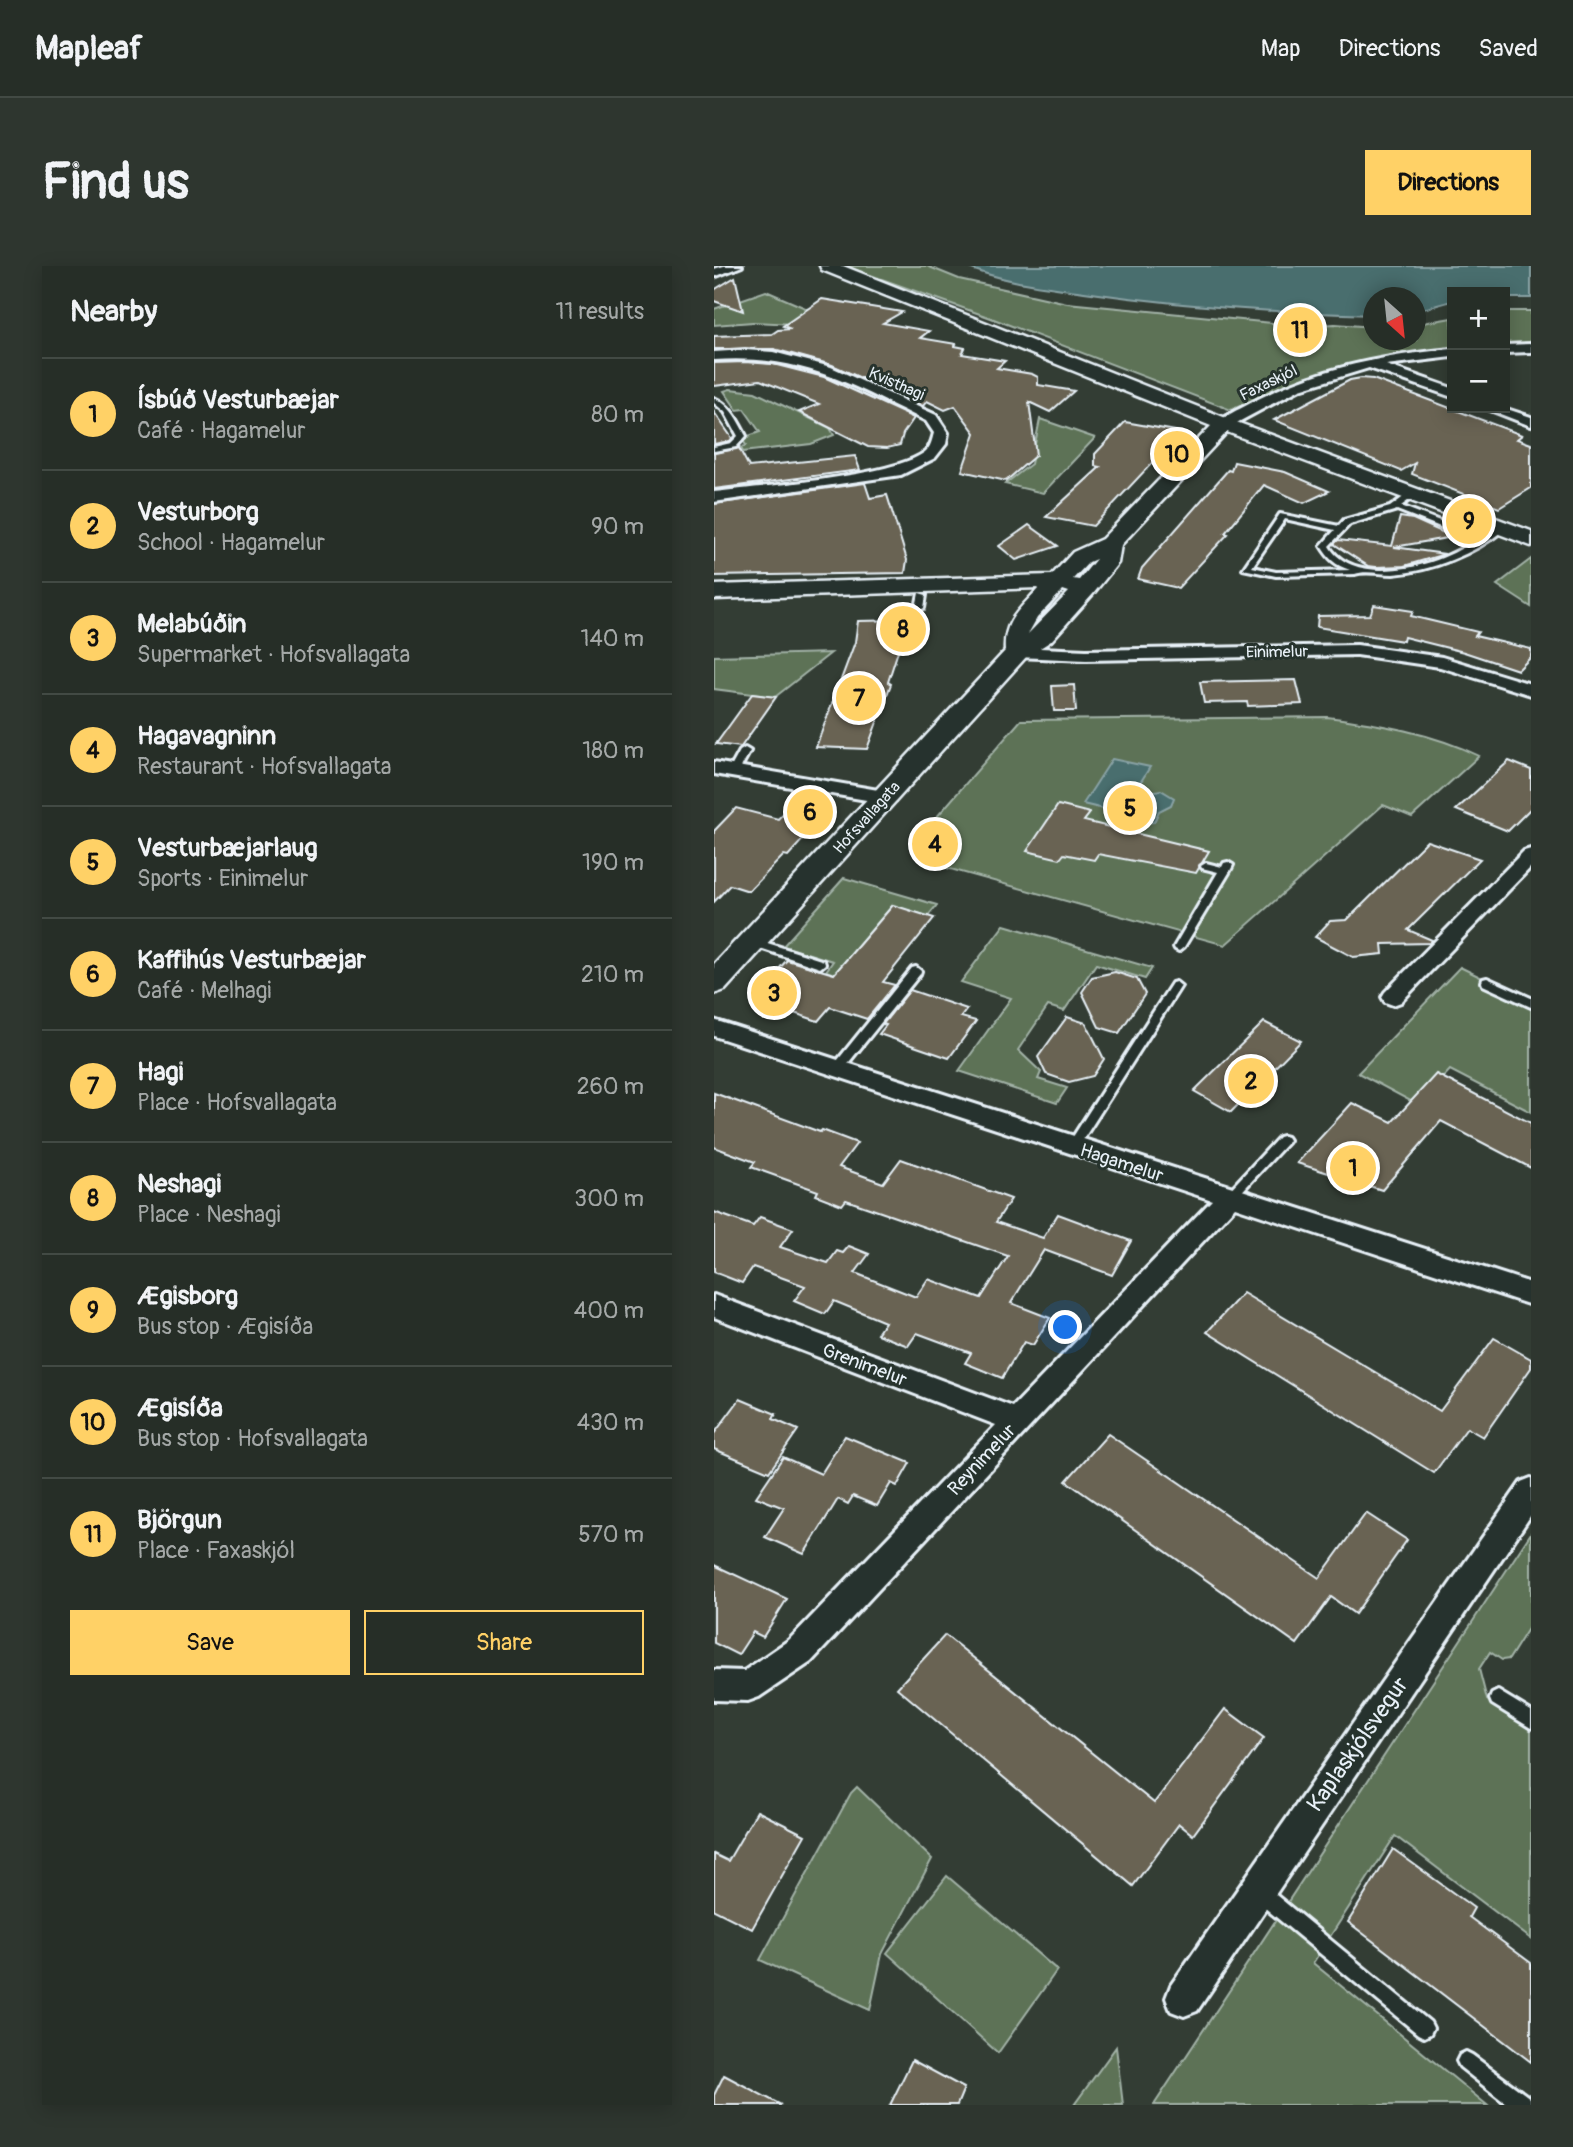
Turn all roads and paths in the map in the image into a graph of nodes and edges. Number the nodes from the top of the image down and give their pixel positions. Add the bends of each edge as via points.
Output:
1 (736, 266) edge
2 (828, 266) edge
3 (714, 273) edge
4 (1531, 348) edge
5 (1510, 349) edge
6 (1447, 353) edge
7 (714, 356) edge
8 (1372, 364) junction
9 (1447, 391) edge
10 (714, 400) edge
11 (1506, 413) edge
12 (1531, 422) edge
13 (1224, 424) junction
14 (714, 449) edge
15 (1308, 456) junction
16 (1178, 472) junction
17 (714, 497) edge
18 (1404, 501) junction
19 (1340, 529) junction
20 (1520, 532) edge
21 (1481, 540) junction
22 (1110, 544) junction
23 (1363, 572) junction
24 (1054, 587) junction
25 (1084, 590) junction
26 (714, 592) edge
27 (714, 602) edge
28 (1017, 652) junction
29 (1531, 691) edge
30 (745, 751) dead end
31 (714, 768) edge
32 (734, 771) junction
33 (884, 797) junction
34 (1531, 855) edge
35 (1206, 866) dead end
36 (752, 942) junction
37 (1179, 947) dead end
38 (820, 964) dead end
39 (916, 971) dead end
40 (1487, 982) dead end
41 (714, 983) edge
42 (1175, 986) dead end
43 (1393, 997) dead end
44 (1531, 1003) edge
45 (714, 1028) edge
46 (837, 1069) junction
47 (1283, 1140) dead end
48 (1073, 1146) junction
49 (1230, 1197) junction
50 (1531, 1294) edge
51 (714, 1306) edge
52 (1017, 1421) junction
53 (1531, 1491) edge
54 (714, 1685) edge
55 (1498, 1699) dead end
56 (1531, 1720) edge
57 (1256, 1890) junction
58 (1184, 1998) dead end
59 (1424, 2028) dead end
60 (1466, 2061) dead end
61 (1523, 2105) edge

1 - 3 street
2 - 13 street
4 - 5 street
6 - 8 street, Faxaskjól
7 - 17 street, Kvisthagi via 771,354 810,363 931,418 941,433 930,455 896,472
8 - 9 street
8 - 13 street, Faxaskjól via 1291,388
10 - 14 lane via 720,401 741,436 733,445
11 - 12 street
13 - 15 street
13 - 16 street, Hofsvallagata
15 - 16 street via 1233,454
15 - 18 street
16 - 22 street, Hofsvallagata
18 - 19 lane
18 - 20 street
18 - 21 lane
19 - 23 lane via 1325,550 1338,562
19 - 23 lane via 1283,516 1247,569 1276,574
20 - 21 lane
21 - 23 lane via 1436,564
22 - 24 street, Hofsvallagata via 1081,557
22 - 25 street, Hofsvallagata via 1107,563
24 - 25 street
24 - 26 street
24 - 27 street via 921,601
24 - 28 street, Hofsvallagata via 1016,634
25 - 28 street, Hofsvallagata via 1042,636
28 - 29 street, Einimelur via 1366,651 1442,662
28 - 33 street, Hofsvallagata
30 - 32 lane
31 - 32 street
32 - 33 street
33 - 36 street, Hofsvallagata
34 - 43 street
35 - 37 lane via 1226,868
36 - 38 lane
36 - 41 street, Hofsvallagata
39 - 46 lane
40 - 44 lane
42 - 48 lane
45 - 46 street, Hagamelur
46 - 48 street, Hagamelur
47 - 49 lane
48 - 49 street, Hagamelur
49 - 50 street, Hagamelur
49 - 52 street, Reynimelur
51 - 52 street, Grenimelur
52 - 54 street, Reynimelur via 800,1651 748,1686
53 - 57 street, Kaplaskjólsvegur
55 - 56 lane
57 - 58 street, Kaplaskjólsvegur
57 - 59 lane
60 - 61 lane

